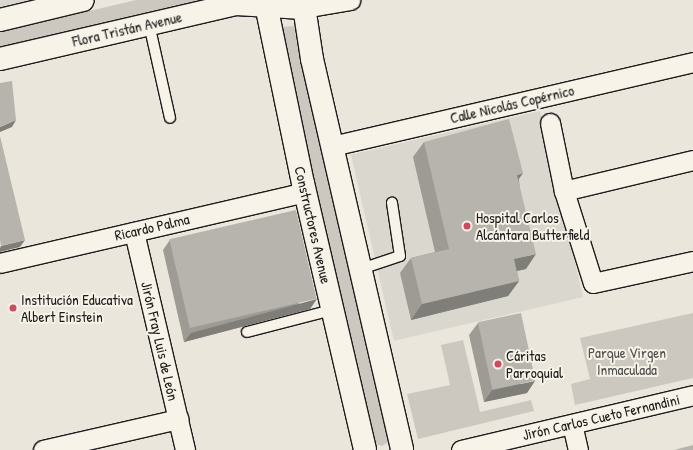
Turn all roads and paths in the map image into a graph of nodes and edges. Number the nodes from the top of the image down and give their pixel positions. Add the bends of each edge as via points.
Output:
1 (83, 0) edge
2 (350, 0) edge
3 (265, 4) edge
4 (303, 4) edge
5 (0, 20) edge
6 (149, 24) junction
7 (0, 59) edge
8 (693, 62) edge
9 (170, 118) dead end
10 (550, 124) dead end
11 (332, 146) junction
12 (693, 160) edge
13 (305, 192) junction
14 (564, 192) junction
15 (392, 203) dead end
16 (134, 232) junction
17 (693, 261) edge
18 (0, 263) edge
19 (361, 269) junction
20 (332, 310) junction
21 (247, 332) dead end
22 (693, 395) edge
23 (178, 418) junction
24 (572, 424) junction
25 (43, 450) edge
26 (185, 450) edge
27 (365, 450) edge
28 (402, 450) edge
29 (461, 450) edge
30 (578, 450) edge

1 - 5 street
2 - 4 street
3 - 4 street, Flora Tristán Avenue
3 - 6 street, Flora Tristán Avenue via 236,4
3 - 13 street, Constructores Avenue
4 - 11 street
6 - 7 street, Flora Tristán Avenue
6 - 9 lane
8 - 11 street, Calle Nicolás Copérnico
10 - 14 street
11 - 19 street
12 - 14 street
13 - 16 street, Ricardo Palma
13 - 20 street, Constructores Avenue
14 - 17 street via 593,283
15 - 19 lane via 400,256
16 - 18 street, Ricardo Palma
16 - 23 street, Jirón Fray Luis de León
19 - 28 street
20 - 21 lane
20 - 27 street, Constructores Avenue
22 - 24 street, Jirón Carlos Cueto Fernandini
23 - 25 street
23 - 26 street, Jirón Fray Luis de León
24 - 29 street, Jirón Carlos Cueto Fernandini
24 - 30 street

